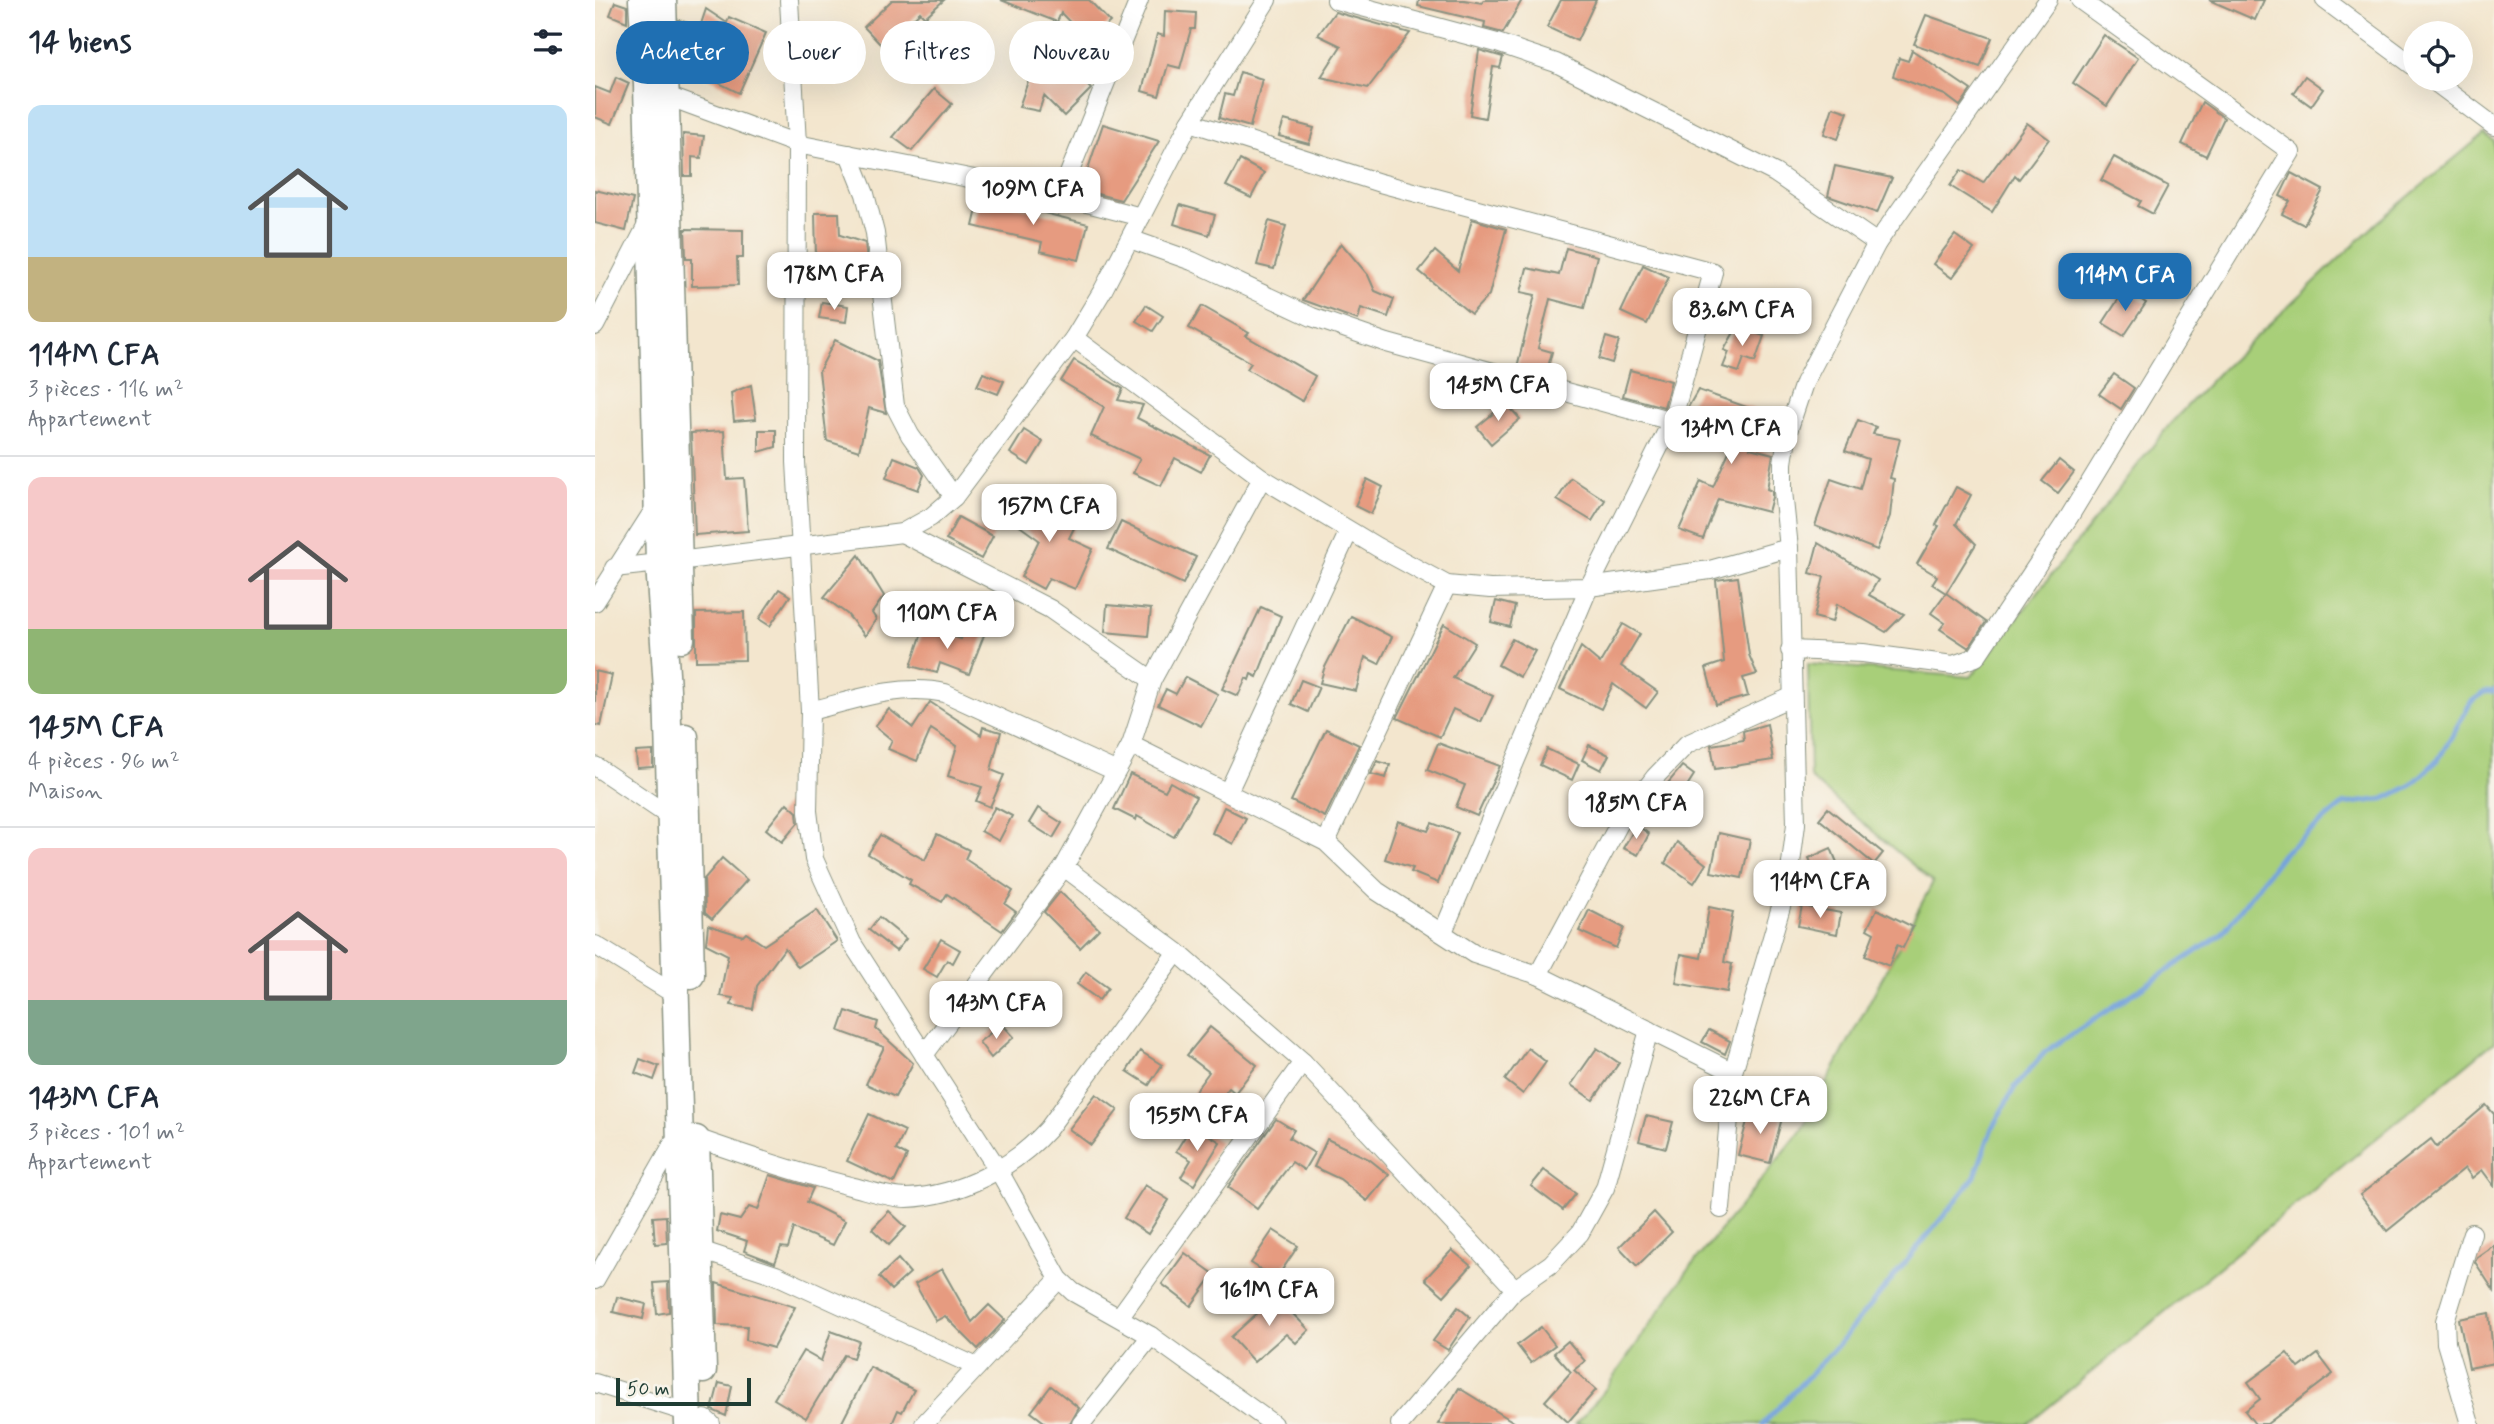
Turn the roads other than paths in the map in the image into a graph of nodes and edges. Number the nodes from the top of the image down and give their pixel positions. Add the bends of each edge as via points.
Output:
1 (642, 0) edge
2 (663, 0) edge
3 (789, 0) edge
4 (1139, 0) edge
5 (1266, 0) edge
6 (1336, 0) edge
7 (2048, 0) edge
8 (2080, 0) edge
9 (2325, 0) edge
10 (2403, 58) edge
11 (2447, 91) edge
12 (667, 96) junction
13 (1190, 122) junction
14 (2494, 126) edge
15 (797, 144) junction
16 (849, 154) junction
17 (1060, 196) junction
18 (1141, 216) junction
19 (651, 219) junction
20 (1130, 240) junction
21 (1877, 243) junction
22 (595, 326) edge
23 (1074, 338) junction
24 (1672, 421) junction
25 (1262, 478) junction
26 (954, 497) junction
27 (658, 504) junction
28 (1349, 531) junction
29 (902, 533) junction
30 (799, 546) junction
31 (1789, 548) junction
32 (668, 562) junction
33 (614, 568) junction
34 (1447, 585) junction
35 (1589, 587) junction
36 (595, 602) edge
37 (1790, 650) junction
38 (1152, 680) junction
39 (1791, 696) junction
40 (810, 710) junction
41 (1131, 745) junction
42 (595, 766) edge
43 (1115, 771) junction
44 (1228, 792) junction
45 (669, 816) junction
46 (1326, 842) junction
47 (1064, 867) junction
48 (1443, 932) junction
49 (595, 945) edge
50 (1177, 952) junction
51 (1538, 975) junction
52 (674, 994) junction
53 (1649, 1030) junction
54 (924, 1055) junction
55 (1303, 1062) junction
56 (1733, 1072) junction
57 (687, 1137) junction
58 (999, 1171) junction
59 (1721, 1209) dead end
60 (2472, 1233) dead end
61 (700, 1250) junction
62 (1059, 1279) junction
63 (595, 1280) edge
64 (1515, 1289) junction
65 (1120, 1316) junction
66 (1151, 1336) junction
67 (977, 1367) junction
68 (595, 1382) edge
69 (699, 1421) edge
70 (924, 1424) edge
71 (1081, 1424) edge
72 (1273, 1424) edge
73 (1400, 1424) edge
74 (2470, 1424) edge

1 - 19 main road
2 - 12 main road
3 - 15 street
4 - 17 street
5 - 13 street
6 - 21 street via 1497,43 1556,64 1765,168
7 - 21 street
8 - 37 street via 2291,152 2069,517 1976,657 1953,665 1863,653
9 - 10 street
11 - 14 street
12 - 15 street
12 - 32 main road
13 - 18 street
13 - 24 street via 1393,186 1713,272
15 - 16 street
15 - 30 street
16 - 17 street
16 - 26 street via 875,233 895,406
17 - 18 street
18 - 20 street
19 - 22 street
19 - 27 main road
20 - 23 street
20 - 24 street via 1192,261 1312,317 1387,343
21 - 31 street via 1804,383 1788,431 1783,491
23 - 25 street
23 - 26 street
24 - 35 street
25 - 28 street
25 - 38 street
26 - 29 street
27 - 32 main road
27 - 33 street
28 - 34 street
28 - 44 street
29 - 30 street
29 - 38 street via 1050,609
30 - 32 street
30 - 40 street
31 - 35 street via 1710,570
31 - 37 street
32 - 33 street
32 - 45 main road
32 - 57 main road
33 - 36 street
34 - 35 street
34 - 46 street
35 - 48 street
37 - 39 street
38 - 41 street
39 - 51 street via 1687,744 1655,777 1619,824
39 - 56 street via 1796,824 1789,879
40 - 43 street via 927,689 945,693
40 - 54 street via 808,811 814,859 852,943
41 - 43 street
41 - 44 street
42 - 45 street
43 - 47 street
44 - 46 street
45 - 52 main road
46 - 48 street via 1377,891
47 - 50 street
47 - 54 street
48 - 51 street via 1473,954
49 - 52 street
50 - 55 street
50 - 58 street via 1048,1129
51 - 53 street
52 - 57 main road
53 - 56 street
53 - 64 street via 1605,1188 1580,1233 1551,1264
54 - 58 street
55 - 64 street
55 - 65 street
56 - 59 street
57 - 58 street via 799,1173 905,1198 937,1194
57 - 61 main road
57 - 63 street
57 - 69 main road
58 - 62 street
60 - 74 street via 2445,1321 2446,1343
61 - 67 street via 776,1275
61 - 69 main road
62 - 65 street via 1073,1292
62 - 67 street
64 - 73 street
65 - 66 street
66 - 71 street
66 - 72 street
67 - 70 street
68 - 69 street

